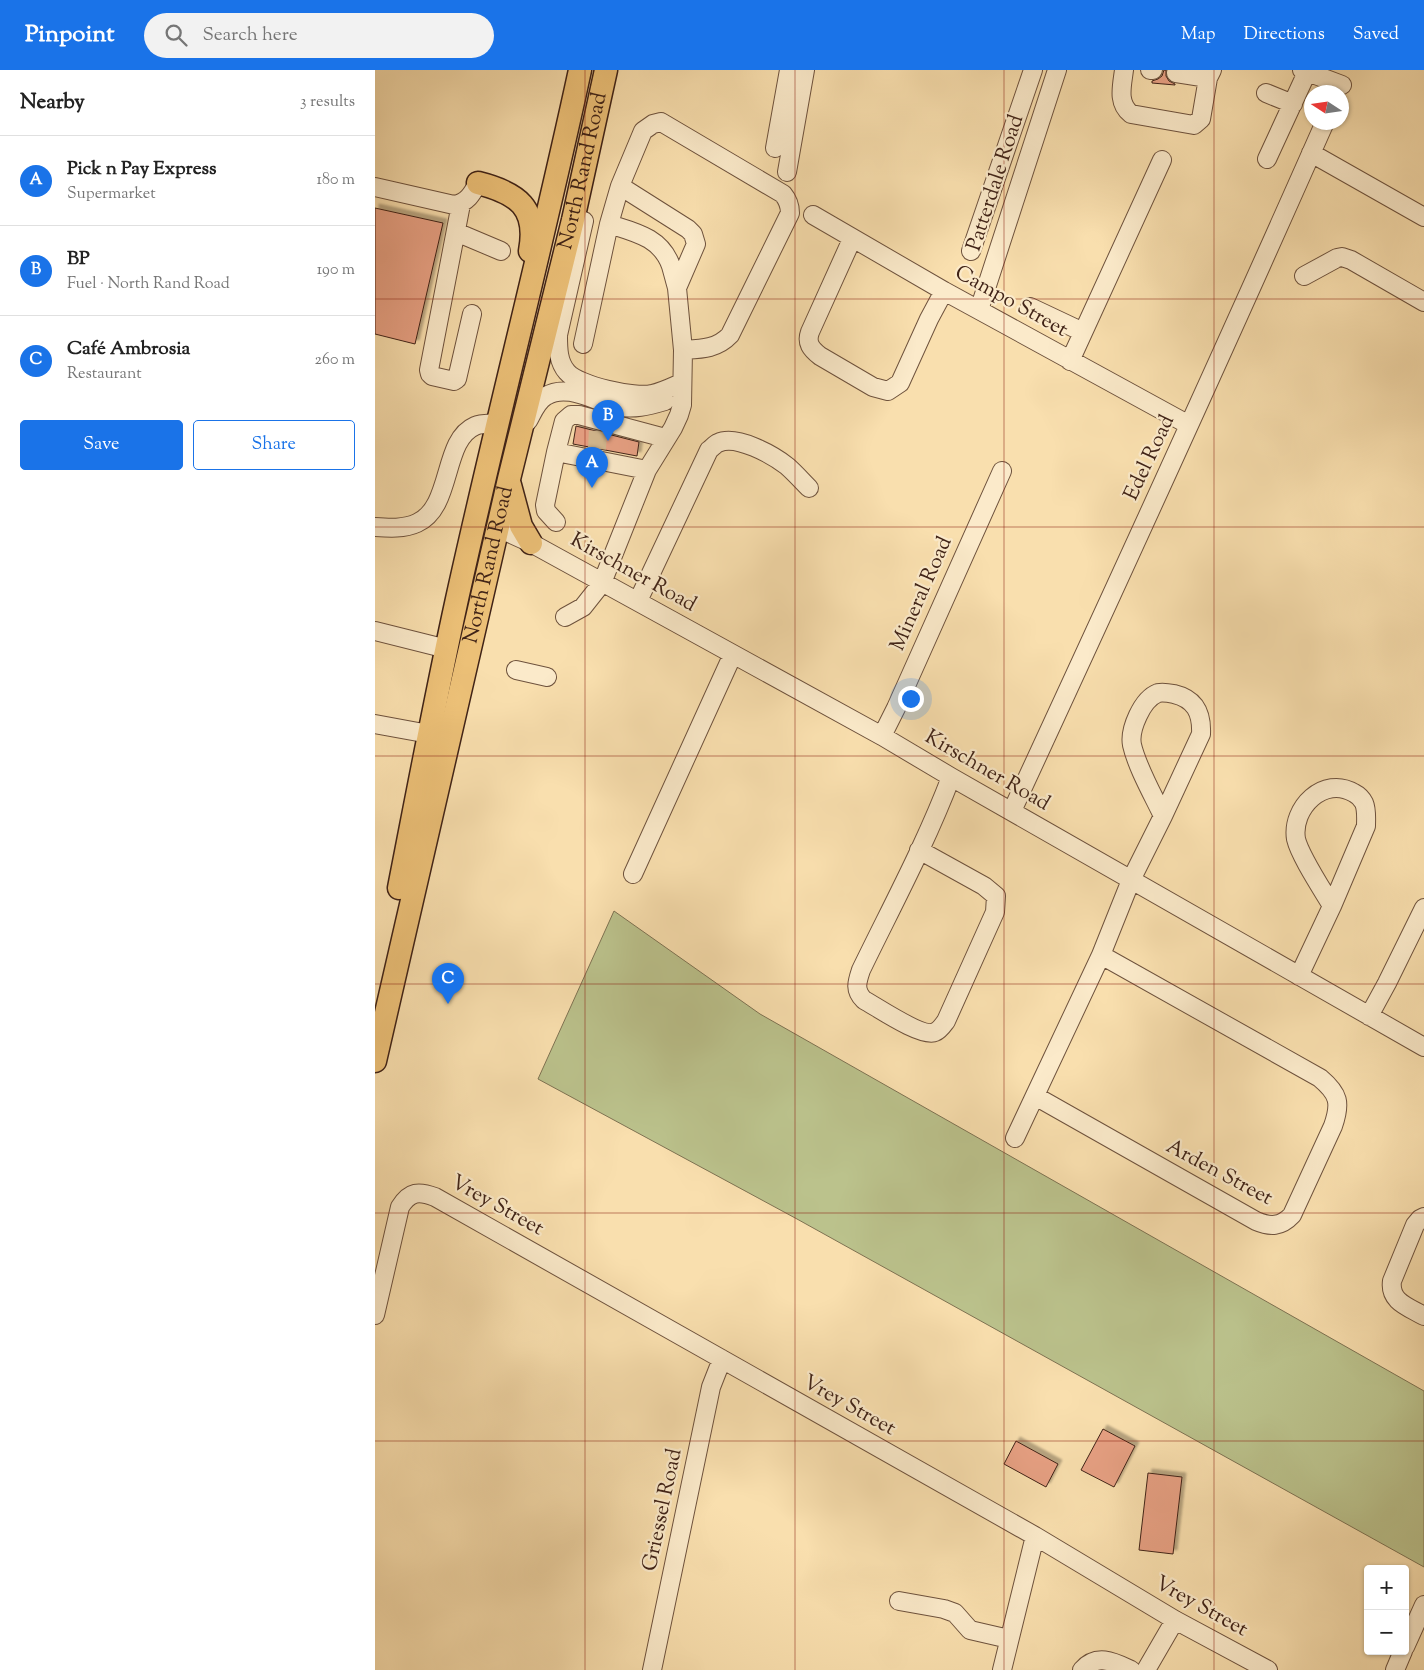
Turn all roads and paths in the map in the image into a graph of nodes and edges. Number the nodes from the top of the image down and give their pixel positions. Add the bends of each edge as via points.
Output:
1 (571, 70) edge
2 (580, 70) edge
3 (607, 70) edge
4 (789, 70) edge
5 (805, 70) edge
6 (1033, 70) edge
7 (1057, 70) edge
8 (1124, 70) edge
9 (1306, 71) edge
10 (1176, 73) dead end
11 (1210, 74) edge
12 (1343, 82) edge
13 (1025, 89) junction
14 (1266, 94) dead end
15 (1048, 96) junction
16 (1293, 104) junction
17 (1321, 130) edge
18 (775, 148) dead end
19 (1311, 153) junction
20 (561, 159) junction
21 (1267, 159) dead end
22 (1162, 160) dead end
23 (787, 172) dead end
24 (478, 183) joint
25 (620, 186) junction
26 (375, 187) edge
27 (461, 204) junction
28 (813, 215) dead end
29 (1424, 217) edge
30 (609, 224) junction
31 (456, 232) junction
32 (852, 239) junction
33 (501, 251) dead end
34 (971, 251) dead end
35 (1304, 276) dead end
36 (677, 288) junction
37 (944, 291) junction
38 (1424, 302) edge
39 (1029, 307) dead end
40 (979, 310) junction
41 (472, 314) dead end
42 (1083, 332) junction
43 (519, 334) junction
44 (583, 344) dead end
45 (683, 350) junction
46 (1070, 361) junction
47 (682, 390) junction
48 (595, 393) junction
49 (498, 423) junction
50 (598, 424) junction
51 (1189, 425) junction
52 (521, 432) junction
53 (665, 438) junction
54 (556, 452) junction
55 (647, 470) junction
56 (1002, 471) dead end
57 (509, 479) junction
58 (809, 488) dead end
59 (557, 522) dead end
60 (375, 527) edge
61 (498, 528) junction
62 (528, 541) junction
63 (491, 557) junction
64 (602, 583) junction
65 (638, 601) junction
66 (565, 617) dead end
67 (375, 631) edge
68 (447, 648) junction
69 (733, 654) junction
70 (516, 670) dead end
71 (547, 677) dead end
72 (375, 724) edge
73 (429, 730) junction
74 (882, 736) junction
75 (951, 777) junction
76 (1013, 811) junction
77 (1163, 816) junction
78 (919, 850) junction
79 (633, 874) dead end
80 (1131, 880) junction
81 (1332, 906) junction
82 (1424, 908) edge
83 (1101, 955) junction
84 (1299, 976) junction
85 (375, 996) edge
86 (1369, 1016) junction
87 (1424, 1047) edge
88 (375, 1061) edge
89 (1035, 1096) junction
90 (1015, 1138) dead end
91 (1424, 1217) edge
92 (375, 1315) edge
93 (1424, 1316) edge
94 (722, 1359) junction
95 (1035, 1536) junction
96 (899, 1601) dead end
97 (1424, 1605) edge
98 (1175, 1620) junction
99 (1409, 1638) edge
100 (1009, 1639) junction
101 (1401, 1655) edge
102 (653, 1670) edge
103 (1002, 1670) edge
104 (1082, 1670) edge
105 (1131, 1670) edge
106 (1146, 1670) edge
107 (1268, 1670) edge
108 (1395, 1670) edge

1 - 20 main road
2 - 20 main road, North Rand Road
3 - 48 street via 601,139 558,335 561,363 567,373
3 - 52 main road, North Rand Road
4 - 18 street
5 - 23 street
6 - 13 street
7 - 15 street, Patterdale Road
8 - 11 street via 1122,102 1125,110 1131,114 1193,124 1201,118
9 - 12 street
9 - 16 street
10 - 11 street
13 - 15 street
13 - 34 street
14 - 16 street
15 - 40 street, Patterdale Road
16 - 21 street
17 - 19 street, Edel Road
19 - 29 street
19 - 51 street, Edel Road
20 - 43 main road, North Rand Road
22 - 42 street
24 - 27 street
24 - 43 main road via 514,196 523,204 532,227
25 - 30 street
25 - 36 street via 693,234 696,244
25 - 45 street via 643,131 659,122 783,194 789,203 791,213 731,335 717,346
26 - 27 street via 445,204
27 - 31 street
28 - 32 street, Campo Street
30 - 36 street via 644,235 655,243 671,265
30 - 44 street
31 - 33 street
31 - 41 street via 429,374 457,379
32 - 37 street, Campo Street
32 - 37 street via 808,338 813,351 873,387 888,391 900,383
35 - 38 street via 1342,257
36 - 45 street
37 - 40 street, Campo Street
39 - 42 street
40 - 46 street, Campo Street
42 - 46 street
43 - 49 main road, North Rand Road
45 - 47 street
46 - 51 street, Campo Street
47 - 48 street via 647,407 637,408 617,406
47 - 53 street via 679,415
48 - 50 street
48 - 52 street via 551,393 538,404
49 - 60 street via 477,426 461,439 436,504 429,514 408,526
49 - 68 main road, North Rand Road
50 - 53 street
50 - 54 street via 579,415 571,415 565,421
51 - 76 street, Edel Road
52 - 57 main road, North Rand Road
53 - 55 street
54 - 55 street via 597,455
54 - 59 street via 545,505
55 - 64 street
56 - 74 street, Mineral Road
57 - 61 main road, North Rand Road
57 - 62 main road
58 - 65 street via 788,467 753,448 733,440 717,443 709,450
61 - 62 street, Kirschner Road
61 - 63 main road, North Rand Road
61 - 73 main road via 486,534 478,548 459,629
62 - 63 main road via 508,546
62 - 64 street, Kirschner Road
63 - 88 main road, North Rand Road
64 - 65 street, Kirschner Road
64 - 66 street via 583,607
65 - 69 street, Kirschner Road
67 - 68 street
68 - 73 main road, North Rand Road
69 - 74 street, Kirschner Road
69 - 79 street
70 - 71 street
72 - 73 street
73 - 85 main road, North Rand Road via 398,896
74 - 75 street, Kirschner Road
75 - 76 street, Kirschner Road
75 - 78 street
76 - 80 street, Kirschner Road
77 - 77 street via 1201,734 1198,711 1191,702 1168,693 1158,693 1147,701 1132,731 1132,745
77 - 80 street
78 - 78 street via 861,970 857,989 864,1000 914,1029 930,1033 936,1032 946,1021 997,903 996,896 984,886
80 - 83 street
80 - 84 street, Kirschner Road
81 - 81 street via 1366,826 1364,802 1340,787 1318,791 1309,800 1301,812 1296,838
81 - 84 street
82 - 86 street
83 - 89 street
83 - 89 street, Arden Street via 1320,1078 1335,1093 1338,1113 1292,1215 1277,1225 1256,1221
84 - 86 street, Kirschner Road
86 - 87 street, Kirschner Road
89 - 90 street
91 - 93 street via 1415,1225 1391,1288 1397,1300
92 - 94 street, Vrey Street via 400,1207 405,1198 414,1193 425,1193
94 - 95 street, Vrey Street
94 - 102 street, Griessel Road via 711,1387
95 - 98 street, Vrey Street
95 - 100 street
96 - 100 street via 955,1613 970,1630
97 - 99 street
98 - 106 street
98 - 107 street, Vrey Street
100 - 103 street
101 - 108 street
104 - 105 street via 1102,1659

